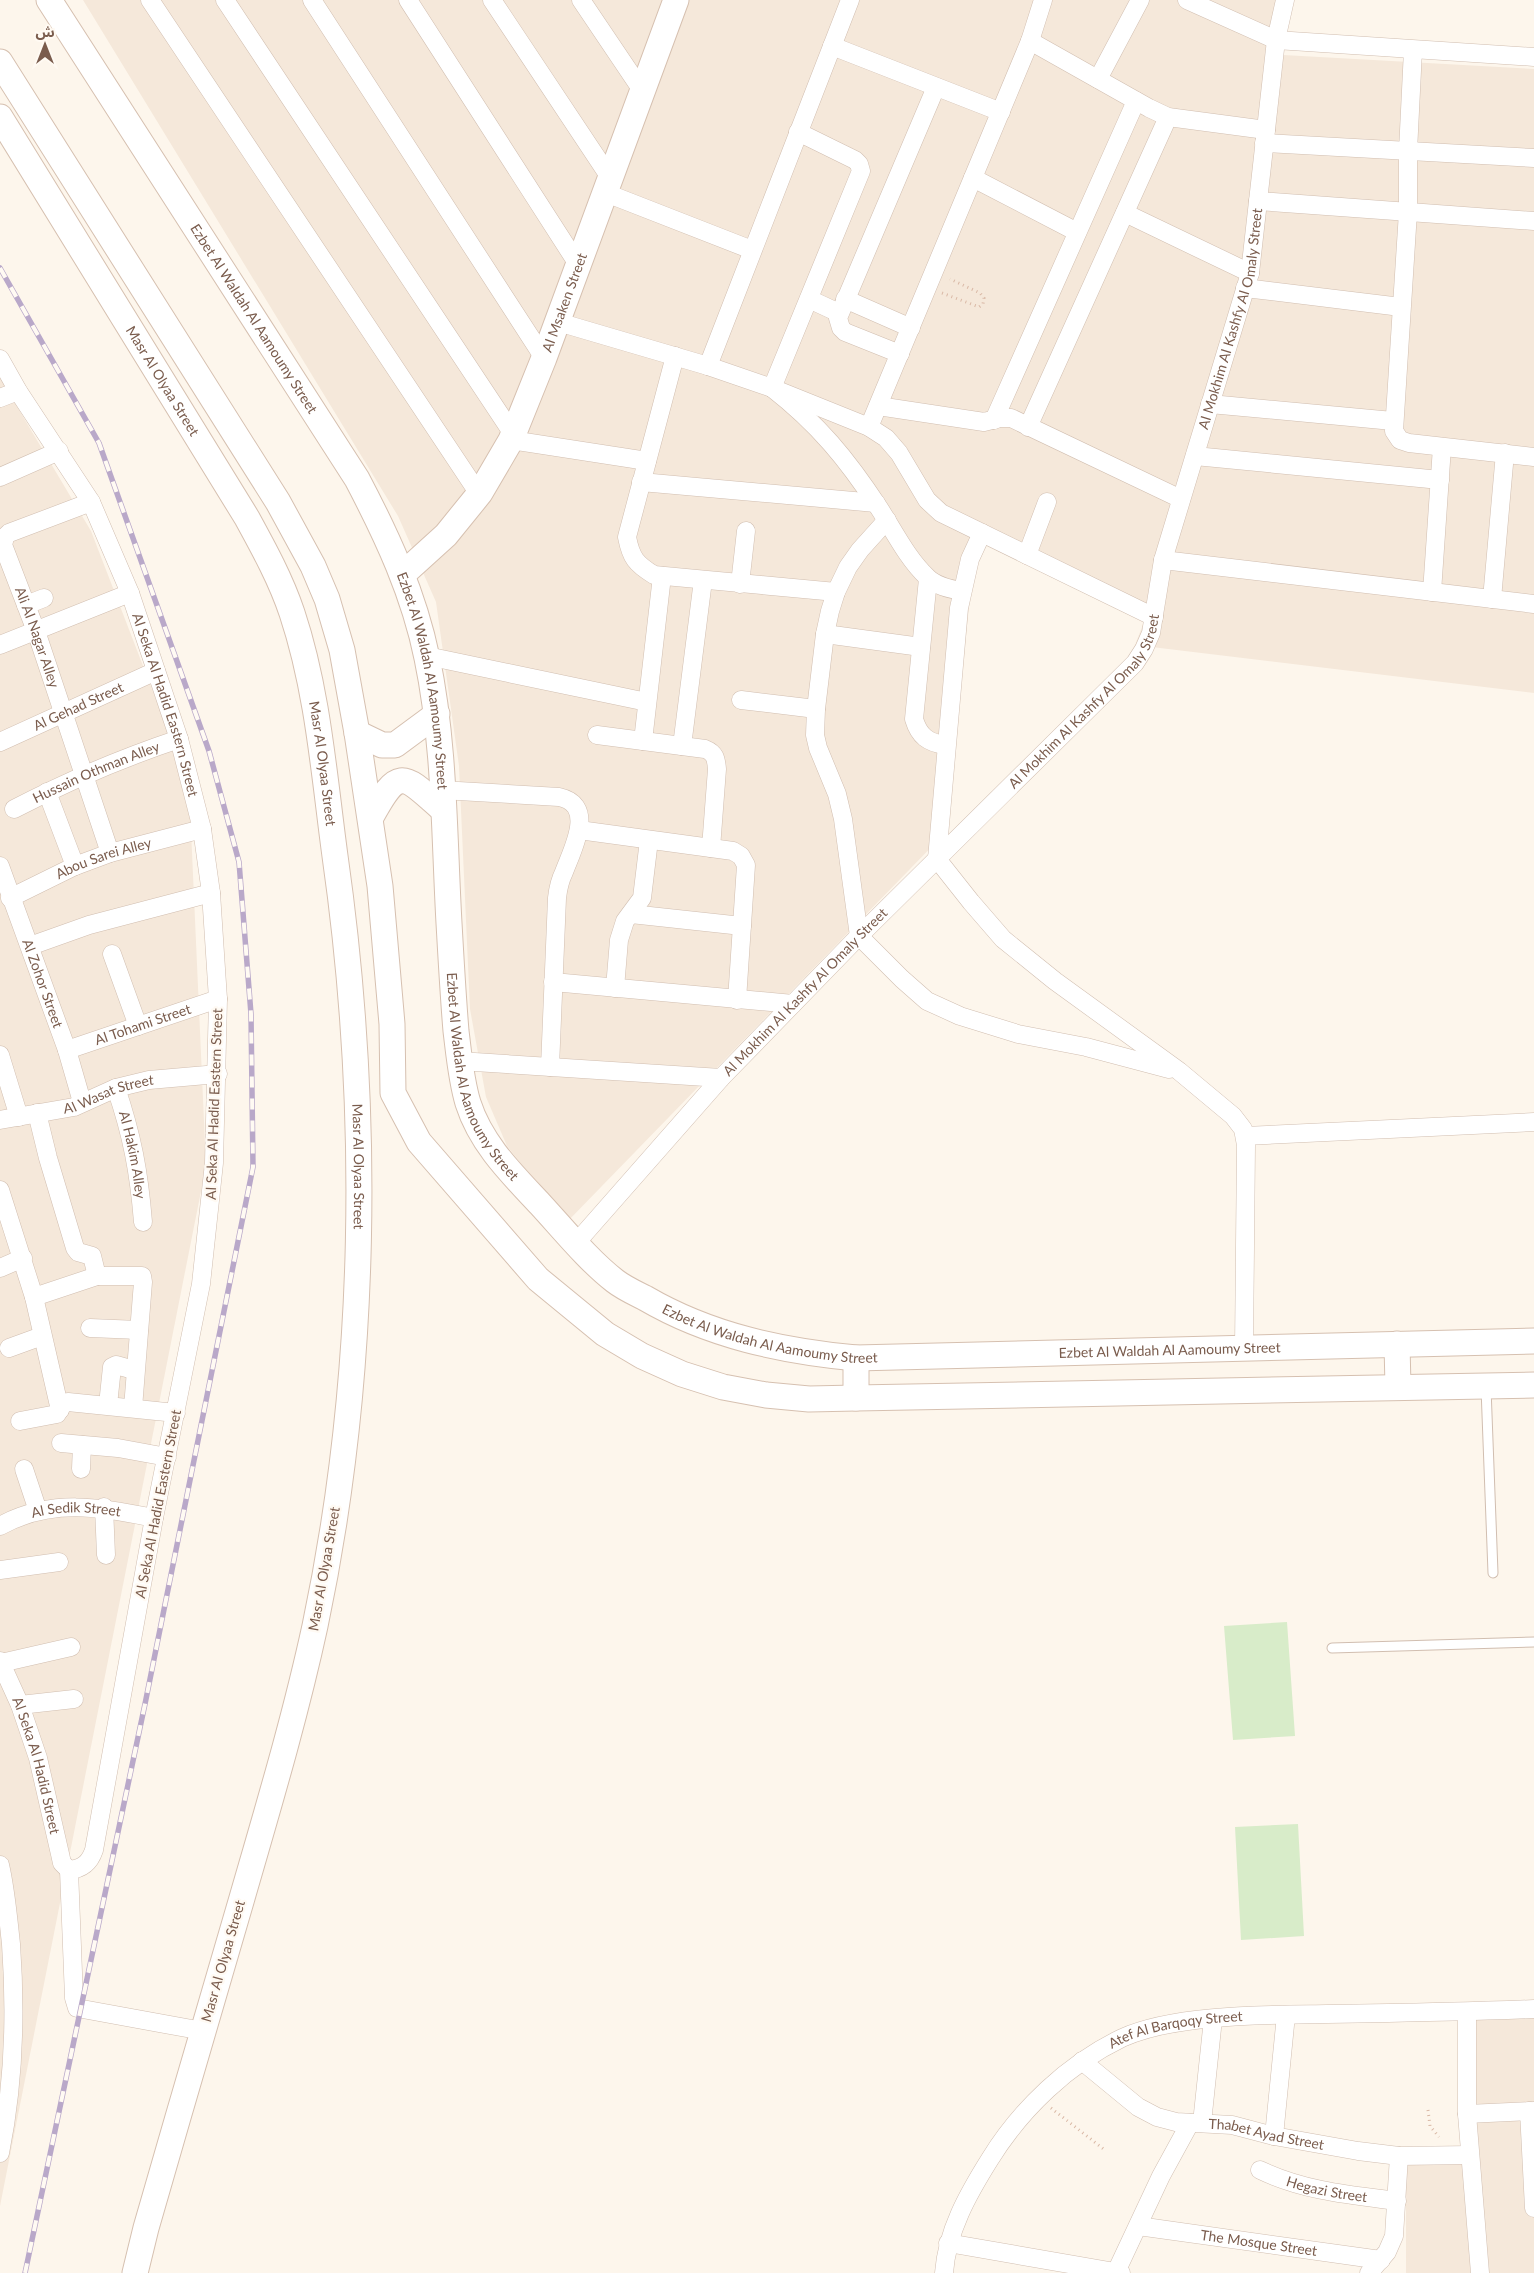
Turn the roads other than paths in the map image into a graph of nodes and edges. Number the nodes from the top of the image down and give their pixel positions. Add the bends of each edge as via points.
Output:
1 (49, 0) edge
2 (150, 0) edge
3 (225, 0) edge
4 (312, 0) edge
5 (408, 0) edge
6 (492, 0) edge
7 (581, 0) edge
8 (676, 0) edge
9 (850, 0) edge
10 (1043, 0) edge
11 (1140, 0) edge
12 (1187, 0) edge
13 (1285, 0) edge
14 (1276, 40) junction
15 (1030, 41) junction
16 (832, 46) junction
17 (1413, 50) junction
18 (1534, 57) edge
19 (0, 62) edge
20 (1098, 79) junction
21 (936, 87) junction
22 (643, 92) junction
23 (1136, 101) junction
24 (1001, 112) junction
25 (0, 117) edge
26 (1168, 117) junction
27 (798, 132) junction
28 (1265, 137) junction
29 (1408, 151) junction
30 (1534, 158) edge
31 (973, 178) junction
32 (608, 186) junction
33 (1258, 201) junction
34 (1408, 212) junction
35 (1125, 213) junction
36 (1534, 221) edge
37 (1077, 232) junction
38 (752, 250) junction
39 (579, 266) junction
40 (1247, 280) junction
41 (809, 299) junction
42 (842, 306) junction
43 (1401, 308) junction
44 (558, 322) junction
45 (911, 328) junction
46 (900, 354) junction
47 (674, 356) junction
48 (544, 358) junction
49 (0, 360) edge
50 (708, 366) junction
51 (772, 388) junction
52 (18, 391) junction
53 (0, 398) edge
54 (1210, 404) junction
55 (878, 406) junction
56 (994, 420) junction
57 (1393, 421) junction
58 (869, 426) junction
59 (1028, 426) junction
60 (512, 437) junction
61 (1442, 447) junction
62 (59, 451) junction
63 (1505, 454) junction
64 (1195, 456) junction
65 (1534, 457) edge
66 (647, 461) junction
67 (0, 476) edge
68 (1440, 480) junction
69 (641, 482) junction
70 (479, 494) junction
71 (1181, 499) junction
72 (91, 502) junction
73 (1046, 502) dead end
74 (876, 503) junction
75 (887, 520) junction
76 (746, 531) dead end
77 (982, 533) junction
78 (1027, 555) junction
79 (1163, 560) junction
80 (403, 574) junction
81 (662, 576) junction
82 (928, 579) junction
83 (703, 580) junction
84 (740, 584) junction
85 (962, 591) junction
86 (836, 592) junction
87 (1432, 592) junction
88 (130, 593) junction
89 (44, 598) dead end
90 (327, 599) junction
91 (1492, 599) junction
92 (1534, 604) edge
93 (26, 605) junction
94 (292, 612) junction
95 (1154, 617) junction
96 (36, 632) junction
97 (825, 634) junction
98 (0, 645) edge
99 (922, 647) junction
100 (427, 656) junction
101 (156, 671) junction
102 (741, 700) dead end
103 (648, 702) junction
104 (816, 709) junction
105 (64, 713) junction
106 (437, 714) junction
107 (357, 733) junction
108 (597, 735) dead end
109 (179, 739) junction
110 (643, 740) junction
111 (0, 742) edge
112 (946, 745) junction
113 (682, 746) junction
114 (83, 775) junction
115 (47, 792) junction
116 (442, 800) junction
117 (14, 809) dead end
118 (371, 817) junction
119 (202, 829) junction
120 (579, 830) junction
121 (648, 840) junction
122 (711, 848) junction
123 (110, 853) junction
124 (937, 859) junction
125 (0, 866) edge
126 (75, 866) junction
127 (211, 892) junction
128 (10, 898) junction
129 (631, 914) junction
130 (742, 926) junction
131 (859, 936) junction
132 (30, 946) junction
133 (112, 954) dead end
134 (553, 982) junction
135 (615, 988) junction
136 (218, 999) junction
137 (737, 1000) junction
138 (793, 1004) junction
139 (138, 1026) junction
140 (67, 1050) junction
141 (0, 1055) edge
142 (459, 1061) junction
143 (550, 1067) junction
144 (1179, 1072) junction
145 (218, 1074) junction
146 (721, 1078) junction
147 (116, 1088) junction
148 (393, 1093) junction
149 (356, 1094) junction
150 (82, 1102) junction
151 (37, 1113) junction
152 (19, 1117) junction
153 (0, 1120) edge
154 (1534, 1122) edge
155 (1245, 1136) junction
156 (0, 1190) edge
157 (143, 1222) dead end
158 (576, 1243) junction
159 (23, 1258) junction
160 (0, 1268) edge
161 (96, 1276) junction
162 (34, 1297) junction
163 (90, 1328) dead end
164 (139, 1330) junction
165 (42, 1336) junction
166 (1534, 1341) edge
167 (1397, 1344) junction
168 (9, 1348) dead end
169 (1244, 1348) junction
170 (1130, 1351) junction
171 (856, 1358) junction
172 (134, 1370) junction
173 (1534, 1384) edge
174 (1486, 1385) junction
175 (1398, 1387) junction
176 (1131, 1392) junction
177 (856, 1398) junction
178 (108, 1405) junction
179 (132, 1408) junction
180 (60, 1410) junction
181 (176, 1413) junction
182 (20, 1421) dead end
183 (61, 1443) dead end
184 (82, 1445) junction
185 (167, 1457) junction
186 (24, 1469) dead end
187 (82, 1469) dead end
188 (104, 1507) junction
189 (38, 1511) junction
190 (154, 1518) junction
191 (0, 1526) edge
192 (106, 1555) dead end
193 (58, 1562) dead end
194 (0, 1570) edge
195 (1493, 1574) dead end
196 (1534, 1642) edge
197 (71, 1647) dead end
198 (1332, 1648) dead end
199 (0, 1662) edge
200 (74, 1699) dead end
201 (20, 1705) junction
202 (1, 1870) edge
203 (70, 1870) junction
204 (7, 1987) edge
205 (1534, 2009) edge
206 (1467, 2012) junction
207 (1286, 2015) junction
208 (1214, 2019) junction
209 (203, 2031) junction
210 (1082, 2061) junction
211 (6, 2067) edge
212 (1532, 2111) edge
213 (1467, 2114) junction
214 (1196, 2123) junction
215 (1274, 2136) junction
216 (1, 2148) edge
217 (1470, 2152) junction
218 (1400, 2156) junction
219 (1260, 2170) dead end
220 (1397, 2202) junction
221 (1534, 2208) edge
222 (1138, 2226) junction
223 (948, 2243) junction
224 (1375, 2266) edge
225 (135, 2273) edge
226 (944, 2273) edge
227 (1119, 2273) edge
228 (1480, 2273) edge

1 - 80 street, Ezbet Al Waldah Al Aamoumy Street via 356,479 382,525
2 - 70 street
3 - 60 street
4 - 48 street
5 - 39 street
6 - 32 street
7 - 22 street
8 - 22 street, Al Msaken Street
9 - 16 street
10 - 15 street
11 - 20 street
12 - 14 street
13 - 14 street, Al Mokhim Al Kashfy Al Omaly Street
14 - 17 street
14 - 28 street, Al Mokhim Al Kashfy Al Omaly Street
15 - 20 street
15 - 24 street
16 - 21 street
16 - 27 street
17 - 18 street
17 - 29 street
19 - 90 street via 283,510
20 - 23 street
21 - 24 street
21 - 42 street
22 - 32 street, Al Msaken Street
23 - 26 street
23 - 37 street
24 - 31 street
25 - 94 street, Masr Al Olyaa Street via 247,518
26 - 28 street
26 - 35 street
27 - 38 street
27 - 41 street via 854,160 861,170
28 - 29 street
28 - 33 street, Al Mokhim Al Kashfy Al Omaly Street
29 - 30 street
29 - 34 street
31 - 37 street
31 - 45 street
32 - 38 street
32 - 39 street, Al Msaken Street
33 - 34 street
33 - 40 street, Al Mokhim Al Kashfy Al Omaly Street
34 - 36 street
34 - 43 street
35 - 40 street
35 - 59 street
37 - 56 street
38 - 50 street
39 - 44 street, Al Msaken Street
40 - 43 street
40 - 54 street, Al Mokhim Al Kashfy Al Omaly Street
41 - 42 street
41 - 51 street
42 - 45 street
42 - 46 street via 838,323 845,332
43 - 57 street
44 - 47 street
44 - 48 street, Al Msaken Street
45 - 46 street
46 - 55 street
47 - 50 street
47 - 66 street
48 - 60 street, Al Msaken Street
49 - 52 street, Al Seka Al Hadid Eastern Street
50 - 51 street
51 - 58 street
51 - 74 street via 802,410 828,437
52 - 53 street
52 - 62 street, Al Seka Al Hadid Eastern Street
54 - 57 street
54 - 64 street, Al Mokhim Al Kashfy Al Omaly Street
55 - 56 street via 984,422
55 - 58 street
56 - 59 street via 1011,418
57 - 61 street via 1394,431 1400,440
58 - 77 street via 899,452 927,500 941,513
59 - 71 street
60 - 66 street
60 - 70 street, Al Msaken Street
61 - 63 street
61 - 68 street
62 - 67 street
62 - 72 street, Al Seka Al Hadid Eastern Street
63 - 65 street
63 - 91 street
64 - 68 street
64 - 71 street, Al Mokhim Al Kashfy Al Omaly Street
66 - 69 street
68 - 87 street
69 - 74 street
69 - 81 street via 627,538 630,554 640,567
70 - 80 street, Al Msaken Street via 446,535
71 - 79 street, Al Mokhim Al Kashfy Al Omaly Street
72 - 88 street, Al Seka Al Hadid Eastern Street
72 - 93 street, Ali Al Nagar Alley via 5,536 3,545
73 - 78 street
74 - 75 street
75 - 82 street
75 - 86 street via 860,550
76 - 84 street
77 - 78 street
77 - 85 street via 970,559
78 - 95 street
79 - 87 street
79 - 95 street, Al Mokhim Al Kashfy Al Omaly Street
80 - 100 street, Ezbet Al Waldah Al Aamoumy Street
81 - 83 street
81 - 103 street
82 - 85 street via 944,588
82 - 99 street
83 - 84 street
83 - 113 street
84 - 86 street
85 - 112 street
86 - 97 street
87 - 91 street
88 - 96 street
88 - 101 street, Al Seka Al Hadid Eastern Street
89 - 93 street
90 - 94 street
90 - 107 street via 342,650
91 - 92 street
93 - 96 street, Ali Al Nagar Alley
94 - 149 street, Masr Al Olyaa Street via 312,693 345,923 352,986
95 - 124 street, Al Mokhim Al Kashfy Al Omaly Street via 1151,633 1135,663
96 - 98 street
96 - 105 street, Ali Al Nagar Alley
97 - 99 street
97 - 104 street
99 - 112 street via 914,719 925,739
100 - 103 street
100 - 106 street, Ezbet Al Waldah Al Aamoumy Street
101 - 105 street, Al Gehad Street
101 - 109 street, Al Seka Al Hadid Eastern Street
102 - 104 street
103 - 110 street
104 - 131 street via 818,748 829,771 843,819
105 - 111 street, Al Gehad Street
105 - 114 street, Ali Al Nagar Alley
106 - 107 street via 395,745 382,745
106 - 116 street, Ezbet Al Waldah Al Aamoumy Street
107 - 118 street
108 - 110 street
109 - 114 street, Hussain Othman Alley
109 - 119 street, Al Seka Al Hadid Eastern Street
110 - 113 street
112 - 124 street
113 - 122 street via 712,752 716,759
114 - 115 street, Hussain Othman Alley
114 - 123 street, Ali Al Nagar Alley
115 - 117 street, Hussain Othman Alley
115 - 126 street
116 - 118 street via 412,783 397,782 385,791
116 - 120 street via 567,799 577,810
116 - 142 street, Ezbet Al Waldah Al Aamoumy Street via 452,992
118 - 148 street via 387,954
119 - 123 street, Abou Sarei Alley
119 - 127 street, Al Seka Al Hadid Eastern Street
120 - 121 street
120 - 134 street via 556,898
121 - 122 street
121 - 129 street via 642,898
122 - 130 street via 733,850 746,865
123 - 126 street, Abou Sarei Alley
124 - 131 street, Al Mokhim Al Kashfy Al Omaly Street
124 - 144 street via 1003,939
125 - 128 street, Al Zohor Street
126 - 128 street, Abou Sarei Alley
127 - 132 street via 98,922
127 - 136 street, Al Seka Al Hadid Eastern Street
128 - 132 street, Al Zohor Street
129 - 130 street
129 - 135 street via 621,930
130 - 137 street
131 - 138 street, Al Mokhim Al Kashfy Al Omaly Street
131 - 144 street via 927,1001 960,1016 1018,1034 1086,1047
132 - 140 street, Al Zohor Street
133 - 139 street
134 - 135 street
134 - 143 street
135 - 137 street
136 - 139 street, Al Tohami Street
136 - 145 street, Al Seka Al Hadid Eastern Street
137 - 138 street
138 - 146 street, Al Mokhim Al Kashfy Al Omaly Street
139 - 140 street, Al Tohami Street
140 - 150 street, Al Zohor Street
141 - 152 street
142 - 143 street
142 - 158 street, Ezbet Al Waldah Al Aamoumy Street via 468,1104 493,1152
143 - 146 street
144 - 155 street via 1233,1116
145 - 147 street, Al Wasat Street via 149,1080
145 - 181 street, Al Seka Al Hadid Eastern Street via 205,1254
146 - 158 street, Al Mokhim Al Kashfy Al Omaly Street
147 - 150 street, Al Wasat Street
147 - 157 street, Al Hakim Alley via 130,1131 139,1176
148 - 149 street
148 - 177 street via 419,1142 519,1257 545,1285 605,1334 674,1371 723,1387 766,1396
149 - 209 street, Masr Al Olyaa Street via 355,1303 345,1436 328,1552 286,1747
150 - 151 street, Al Wasat Street
151 - 152 street, Al Wasat Street
151 - 161 street via 76,1248 78,1252 92,1256
152 - 153 street, Al Wasat Street
154 - 155 street
155 - 169 street
156 - 159 street
158 - 171 street, Ezbet Al Waldah Al Aamoumy Street via 616,1281 660,1307 706,1328 788,1350
159 - 160 street
159 - 162 street
161 - 162 street
161 - 164 street via 142,1276
162 - 165 street
163 - 164 street
164 - 172 street
165 - 168 street
165 - 180 street
166 - 167 street, Ezbet Al Waldah Al Aamoumy Street
167 - 169 street, Ezbet Al Waldah Al Aamoumy Street
167 - 175 street
169 - 170 street, Ezbet Al Waldah Al Aamoumy Street
170 - 171 street, Ezbet Al Waldah Al Aamoumy Street
170 - 176 street
171 - 177 street
172 - 178 street via 116,1365 112,1367
172 - 179 street
173 - 174 street
174 - 175 street
174 - 195 lane
175 - 176 street
176 - 177 street
178 - 179 street
178 - 180 street via 68,1402
179 - 181 street
180 - 182 street via 57,1414
181 - 185 street, Al Seka Al Hadid Eastern Street
183 - 184 street
184 - 185 street
184 - 187 street
185 - 190 street, Al Seka Al Hadid Eastern Street
186 - 189 street
188 - 189 street, Al Sedik Street
188 - 190 street, Al Sedik Street
188 - 192 street
189 - 191 street, Al Sedik Street
190 - 203 street, Al Seka Al Hadid Eastern Street via 94,1850 87,1864
193 - 194 street
196 - 198 lane
197 - 199 street
199 - 201 street, Al Seka Al Hadid Street
200 - 201 street
201 - 203 street, Al Seka Al Hadid Street via 38,1758 62,1863
202 - 204 street via 7,1905
203 - 209 street via 77,2008
204 - 211 street
205 - 206 street, Atef Al Barqoqy Street
206 - 207 street, Atef Al Barqoqy Street
206 - 213 street
207 - 208 street, Atef Al Barqoqy Street
207 - 215 street
208 - 210 street, Atef Al Barqoqy Street via 1144,2030 1122,2038
208 - 214 street
209 - 225 street, Masr Al Olyaa Street
210 - 214 street, Thabet Ayad Street via 1138,2108 1157,2117
210 - 223 street, Atef Al Barqoqy Street via 1039,2099 999,2145 964,2206
211 - 216 street
212 - 213 street
212 - 221 street
213 - 217 street
214 - 215 street, Thabet Ayad Street via 1232,2125
214 - 222 street
215 - 218 street, Thabet Ayad Street
217 - 218 street, Thabet Ayad Street
217 - 228 street
218 - 220 street
219 - 220 street, Hegazi Street via 1316,2190
220 - 224 street via 1394,2236 1388,2252
222 - 224 street, The Mosque Street
222 - 227 street
223 - 226 street, Atef Al Barqoqy Street
223 - 227 street

